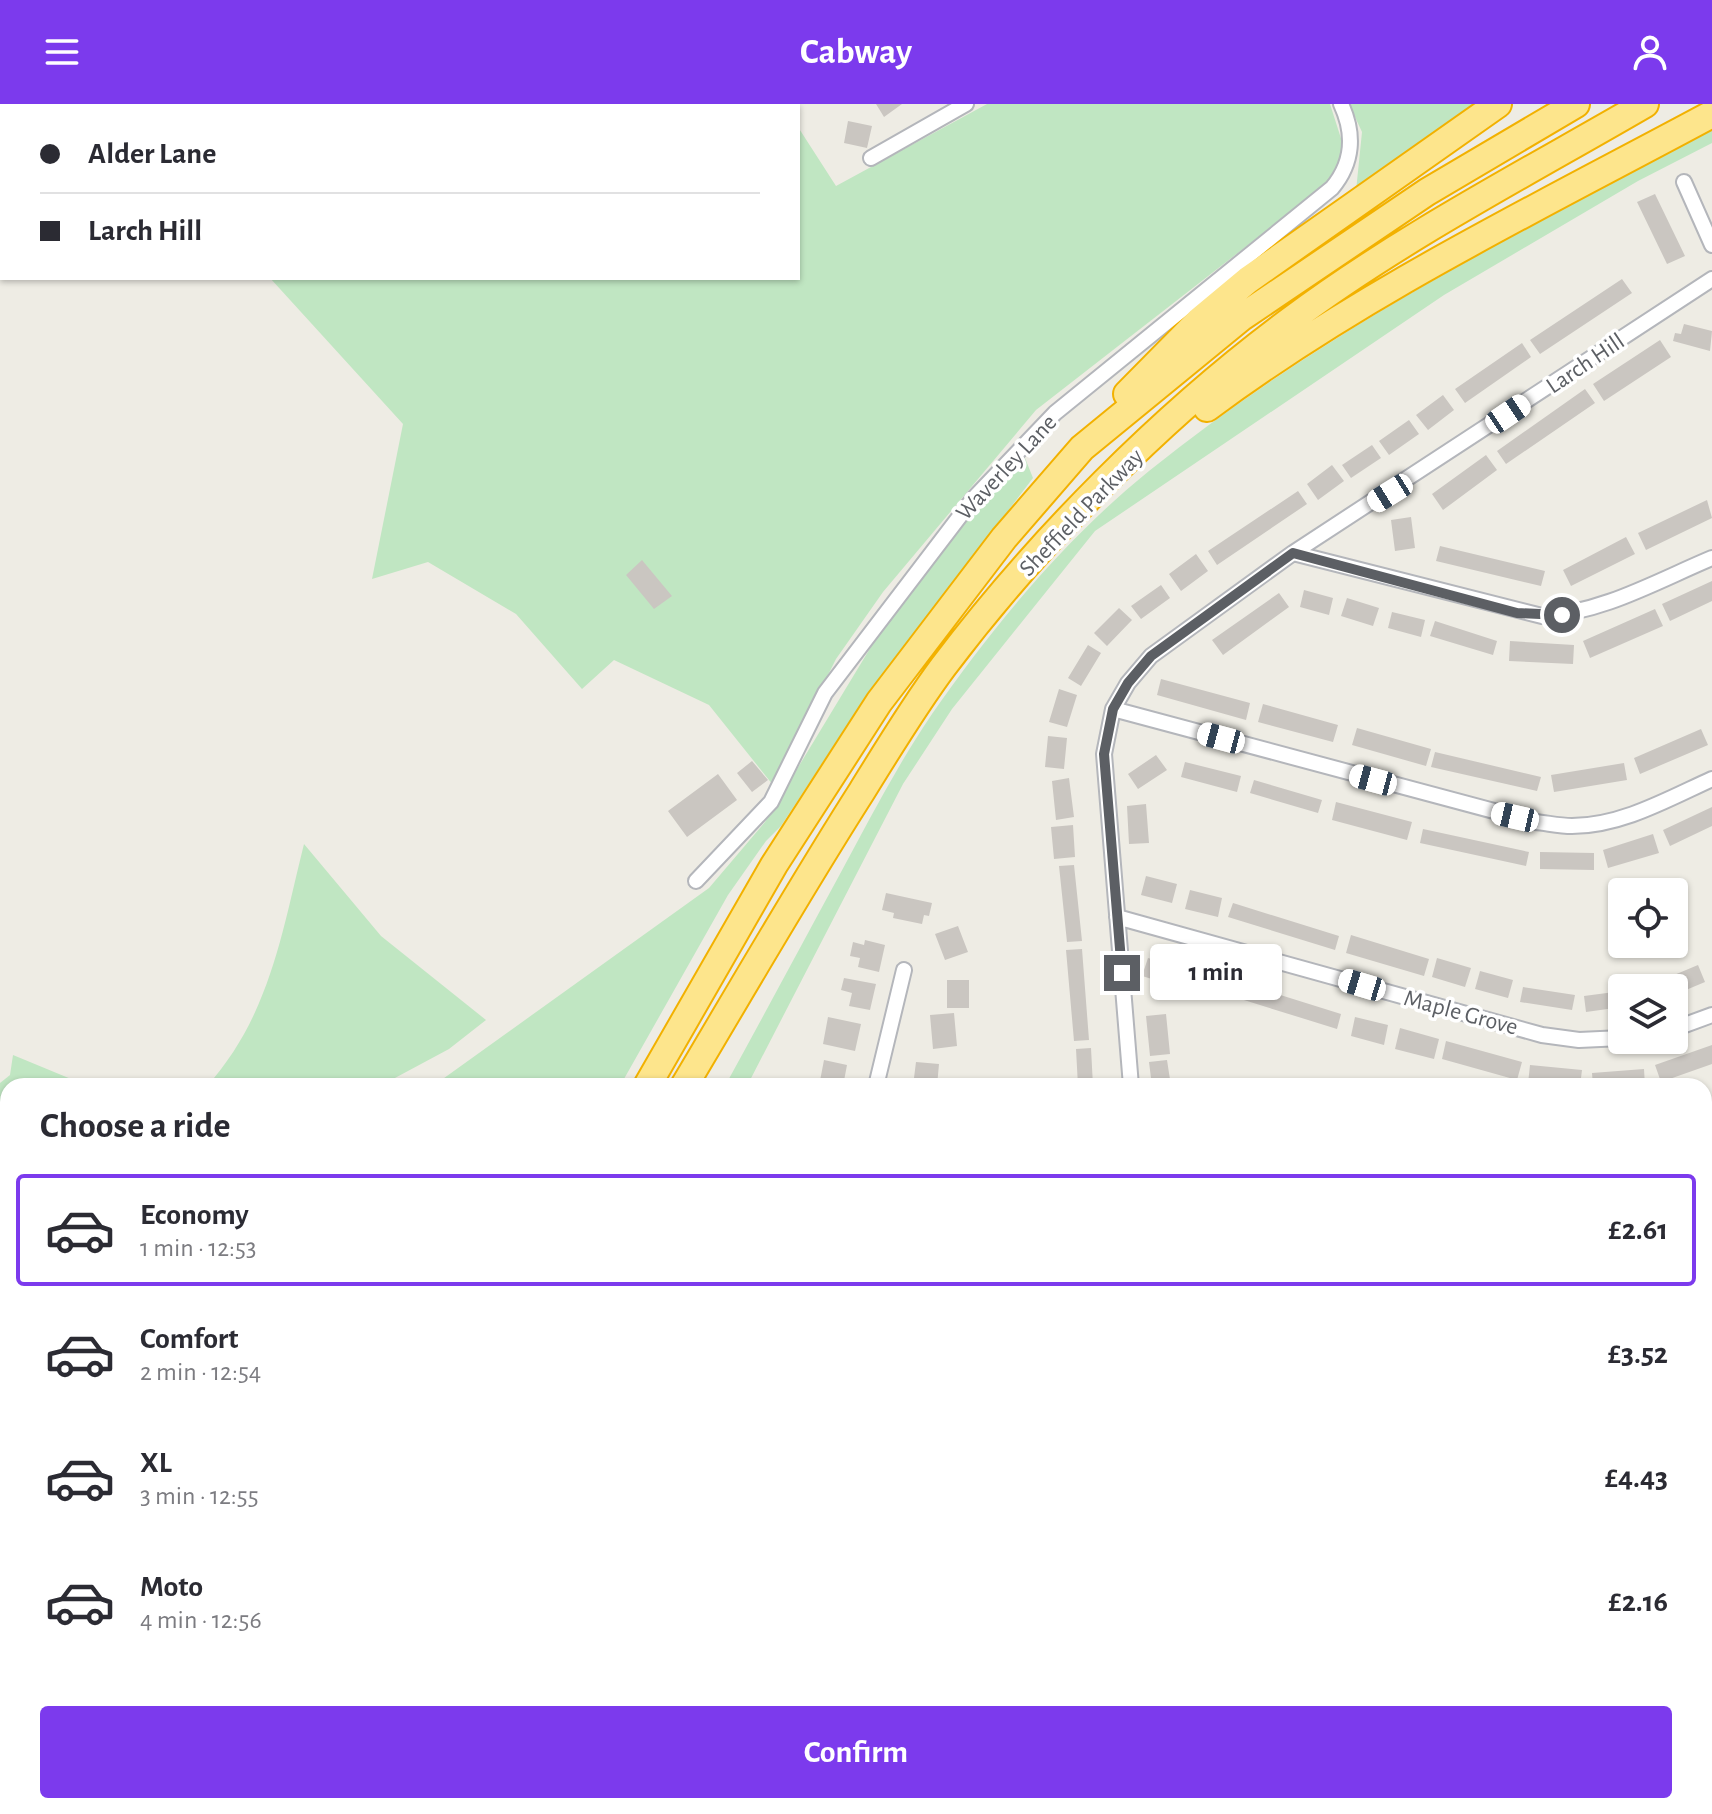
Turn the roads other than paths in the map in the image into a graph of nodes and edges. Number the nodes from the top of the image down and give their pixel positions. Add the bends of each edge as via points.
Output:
1 (966, 104) edge
2 (1341, 104) edge
3 (1498, 104) edge
4 (1576, 104) edge
5 (1645, 104) edge
6 (1712, 114) edge
7 (871, 158) dead end
8 (1684, 182) dead end
9 (1712, 245) edge
10 (1712, 279) edge
11 (1082, 448) junction
12 (1111, 479) junction
13 (1293, 553) junction
14 (1712, 558) edge
15 (1113, 709) junction
16 (1712, 779) edge
17 (696, 881) dead end
18 (1117, 917) junction
19 (904, 970) dead end
20 (1712, 1015) edge
21 (1688, 1024) edge
22 (1608, 1039) edge
23 (652, 1078) edge
24 (689, 1078) edge
25 (878, 1078) edge
26 (1130, 1078) edge

1 - 7 street
2 - 17 street, Waverley Lane via 1351,153 1344,174 1055,413 973,499 825,693 771,802
3 - 11 highway via 1248,280 1138,381
4 - 11 highway, Sheffield Parkway via 1427,192 1242,317
5 - 12 highway, Sheffield Parkway via 1453,215 1293,318 1196,396
6 - 12 highway via 1396,286 1243,382
8 - 9 street
10 - 13 street, Larch Hill
11 - 23 highway, Sheffield Parkway via 1004,538 879,702 774,865
12 - 24 highway, Sheffield Parkway via 997,599 942,669 819,859
13 - 14 street via 1542,616 1596,607
13 - 15 street, Larch Hill via 1151,656
15 - 16 street via 1535,822 1572,826 1608,821
15 - 18 street, Larch Hill via 1104,754
18 - 22 street, Maple Grove via 1542,1035
18 - 26 street, Larch Hill
19 - 25 street
20 - 21 street

